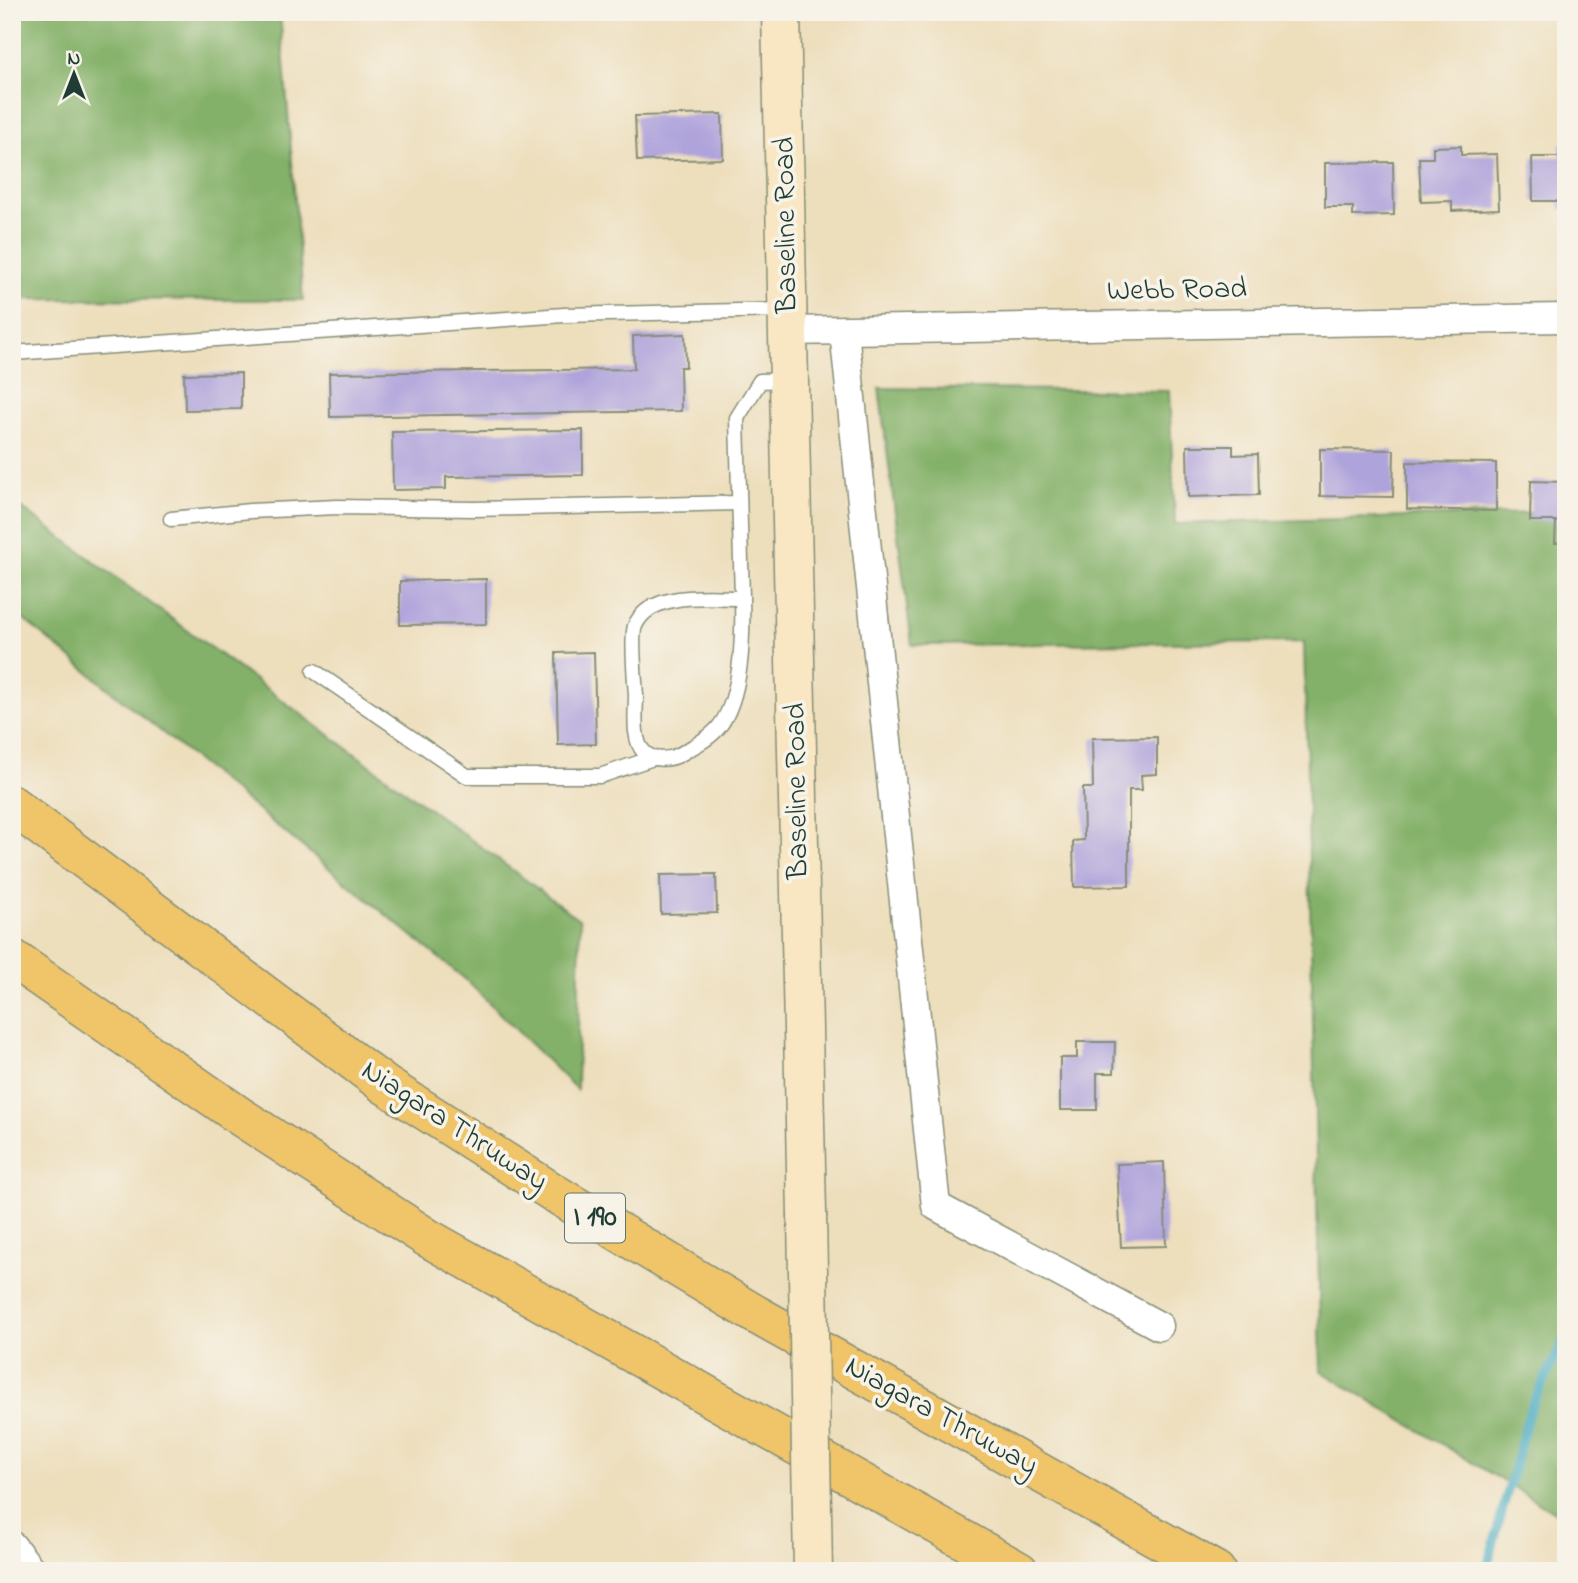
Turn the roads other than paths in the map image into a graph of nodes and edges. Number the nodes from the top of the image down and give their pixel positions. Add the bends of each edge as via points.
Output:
1 (781, 12) edge
2 (1566, 318) edge
3 (789, 321) junction
4 (844, 331) junction
5 (12, 353) edge
6 (789, 380) junction
7 (739, 503) junction
8 (171, 519) dead end
9 (742, 598) junction
10 (314, 671) dead end
11 (653, 758) junction
12 (12, 805) edge
13 (12, 958) edge
14 (1159, 1326) dead end
15 (12, 1546) edge
16 (32, 1571) edge
17 (813, 1571) edge
18 (1019, 1571) edge
19 (1216, 1571) edge

1 - 3 street, Baseline Road
2 - 4 street, Webb Road
3 - 4 street, Webb Road
3 - 5 lane via 564,314
3 - 6 street, Baseline Road
4 - 14 street, Baseline Road via 936,1206
6 - 7 lane via 760,382 737,418
6 - 17 street, Baseline Road, bridge
7 - 8 lane via 337,507
7 - 9 lane
9 - 11 lane via 737,680 728,711 718,728 698,744 672,758
9 - 11 lane via 678,598 648,608 634,627 637,733 642,751
10 - 11 lane via 467,776 600,776
12 - 19 highway, Niagara Thruway / I 190 via 385,1085 543,1186 755,1314
13 - 18 highway via 426,1237
15 - 16 street

